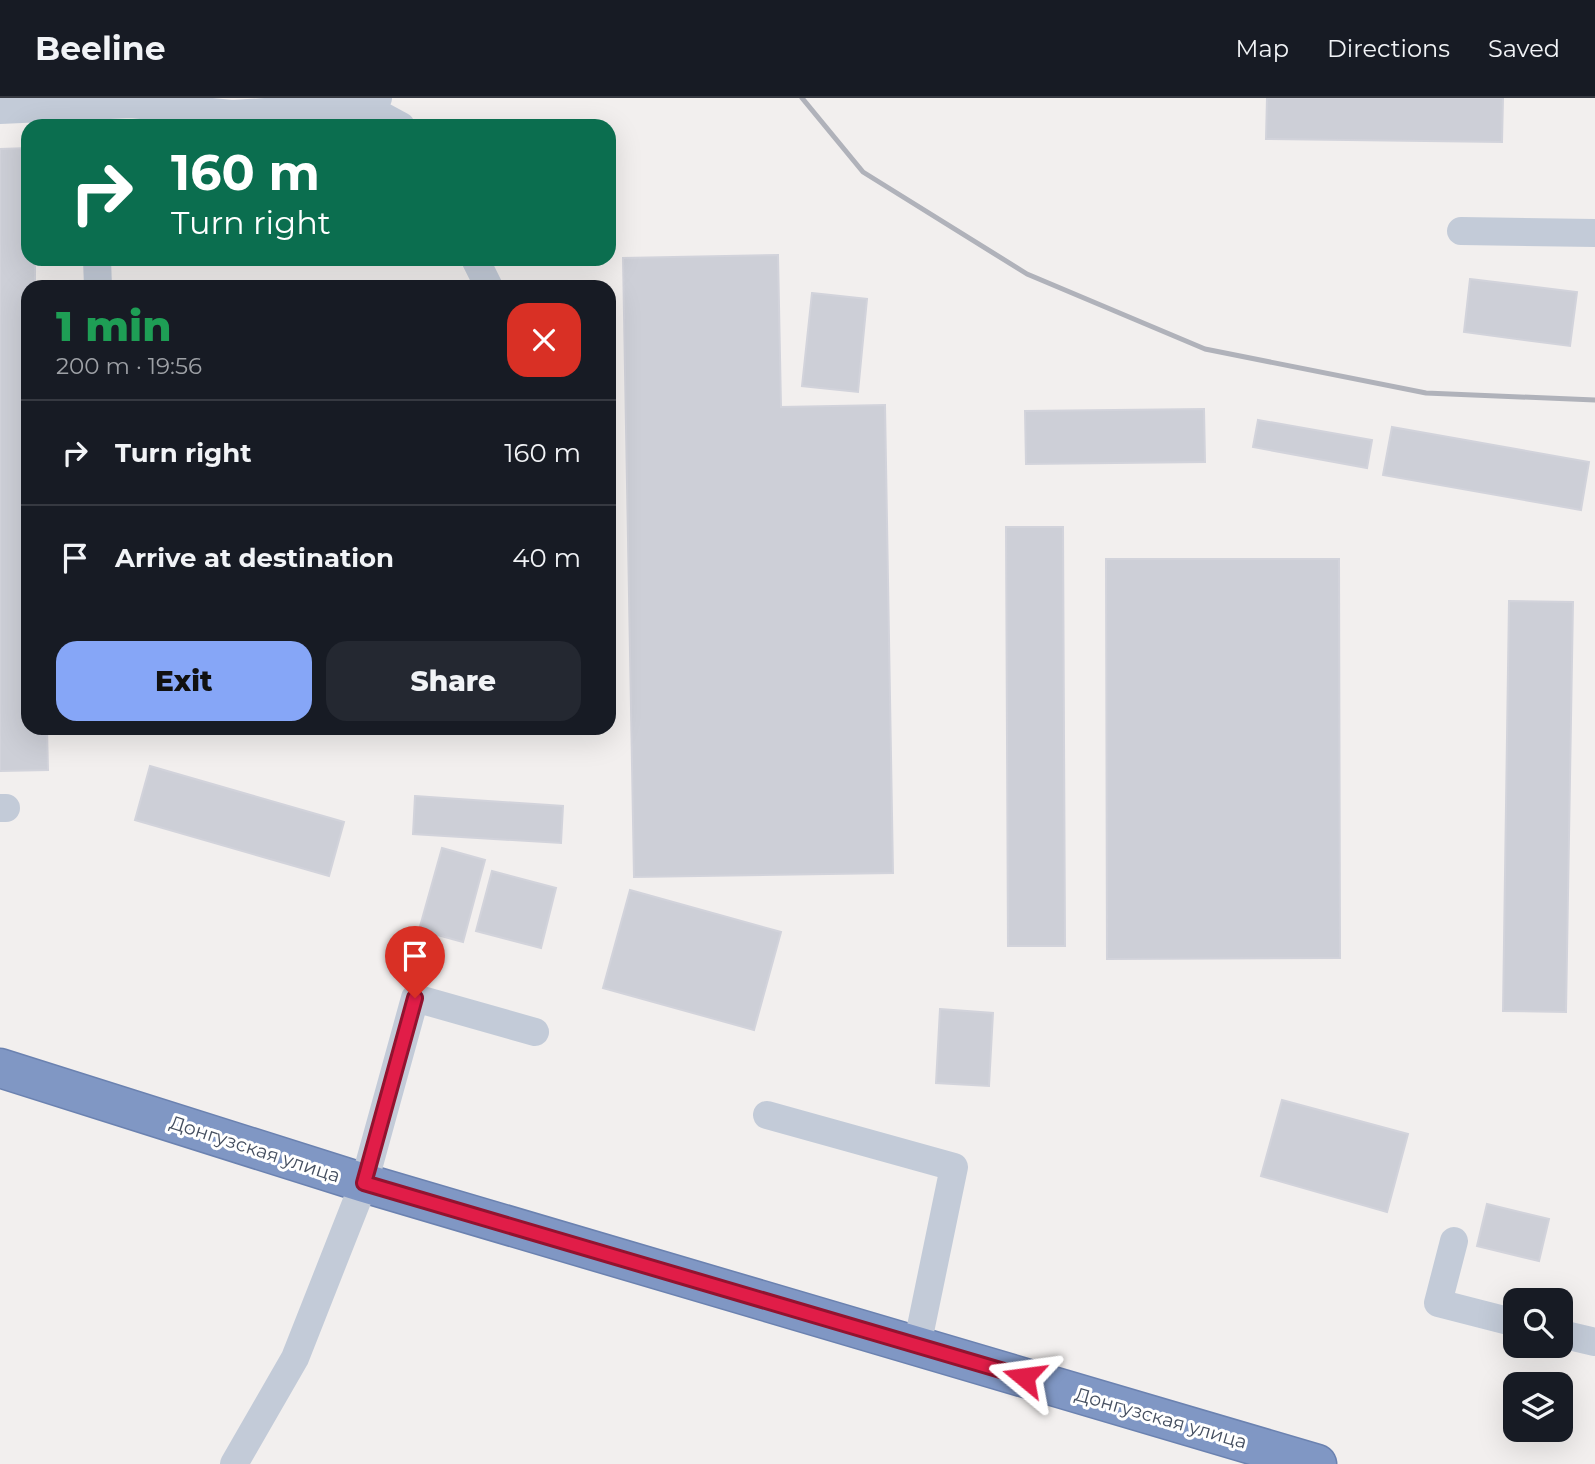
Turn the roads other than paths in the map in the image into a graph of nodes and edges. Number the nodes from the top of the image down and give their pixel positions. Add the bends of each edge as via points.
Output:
1 (371, 102) edge
2 (0, 110) edge
3 (129, 115) edge
4 (392, 119) edge
5 (1461, 231) dead end
6 (1595, 233) edge
7 (535, 1032) dead end
8 (0, 1068) edge
9 (768, 1115) dead end
10 (364, 1183) junction
11 (1454, 1241) dead end
12 (1503, 1320) edge
13 (1573, 1337) edge
14 (1595, 1342) edge
15 (917, 1346) junction
16 (234, 1464) edge
17 (1317, 1464) edge

1 - 3 street via 232,114
1 - 4 street
2 - 3 street
5 - 6 street
7 - 10 street via 415,998
8 - 10 highway, Донгузская улица
9 - 15 street via 954,1167
10 - 15 highway, Донгузская улица
10 - 16 street via 295,1358
11 - 12 street via 1438,1303
13 - 14 street
15 - 17 highway, Донгузская улица

